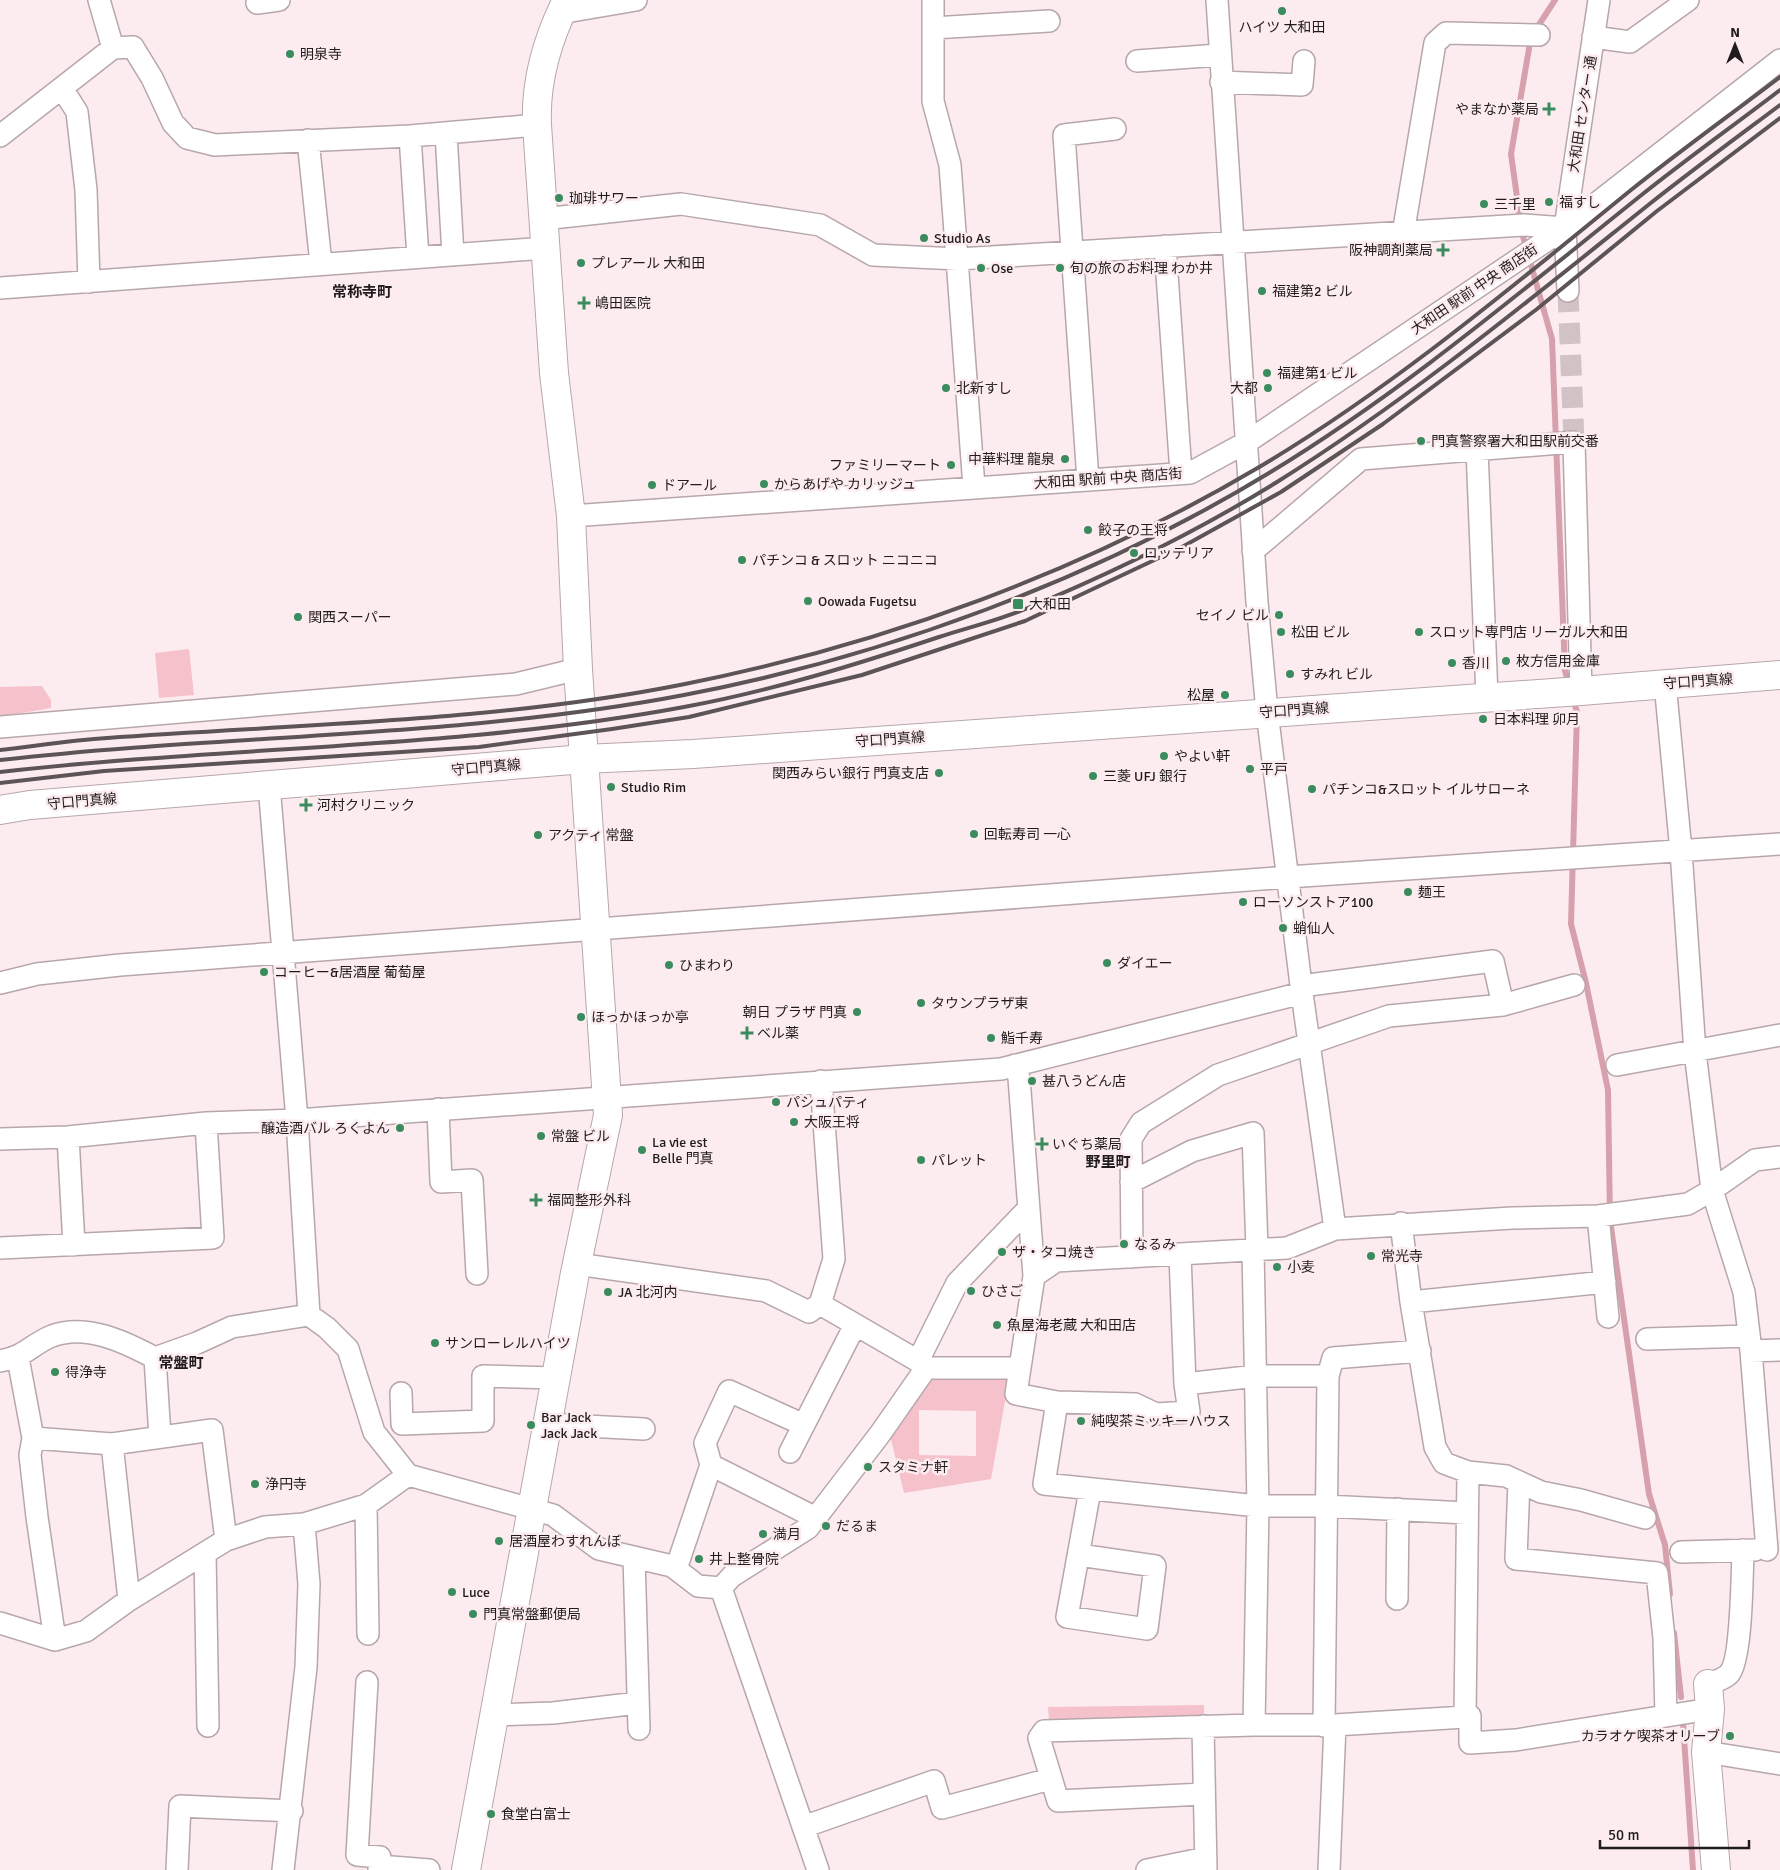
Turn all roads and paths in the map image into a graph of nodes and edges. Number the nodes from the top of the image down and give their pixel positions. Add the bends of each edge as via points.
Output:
1 (100, 0) edge
2 (279, 0) edge
3 (636, 0) edge
4 (933, 0) edge
5 (1217, 0) edge
6 (1599, 0) edge
7 (1688, 0) edge
8 (257, 3) dead end
9 (564, 6) edge
10 (1049, 21) dead end
11 (933, 28) junction
12 (1539, 35) dead end
13 (1593, 37) junction
14 (112, 48) junction
15 (1219, 55) junction
16 (1780, 60) edge
17 (1137, 61) dead end
18 (1304, 61) dead end
19 (1221, 82) junction
20 (62, 88) junction
21 (536, 125) junction
22 (1114, 129) dead end
23 (446, 133) junction
24 (0, 136) edge
25 (410, 136) junction
26 (308, 140) junction
27 (543, 219) junction
28 (1565, 228) junction
29 (1403, 234) junction
30 (1233, 241) junction
31 (1165, 246) junction
32 (546, 248) junction
33 (1072, 252) junction
34 (453, 255) junction
35 (418, 257) junction
36 (958, 258) junction
37 (321, 264) junction
38 (89, 282) junction
39 (0, 288) edge
40 (1568, 291) tunnel mouth
41 (1247, 442) junction
42 (1477, 449) junction
43 (1181, 474) junction
44 (1088, 480) junction
45 (974, 487) junction
46 (571, 516) junction
47 (1253, 551) junction
48 (578, 669) junction
49 (1780, 675) edge
50 (1665, 683) junction
51 (1581, 691) junction
52 (1486, 697) junction
53 (1267, 712) junction
54 (0, 727) edge
55 (584, 759) junction
56 (269, 785) junction
57 (0, 810) edge
58 (1780, 844) edge
59 (1681, 851) junction
60 (1288, 877) junction
61 (595, 931) junction
62 (284, 954) junction
63 (0, 983) edge
64 (1574, 985) dead end
65 (1302, 990) junction
66 (1503, 1004) junction
67 (1780, 1035) edge
68 (1309, 1045) junction
69 (1695, 1052) junction
70 (1617, 1064) dead end
71 (1015, 1065) junction
72 (821, 1081) junction
73 (608, 1096) junction
74 (438, 1109) junction
75 (297, 1120) junction
76 (206, 1123) junction
77 (68, 1137) junction
78 (0, 1139) edge
79 (1780, 1157) edge
80 (1131, 1182) junction
81 (1712, 1190) junction
82 (1028, 1209) junction
83 (1606, 1215) junction
84 (1401, 1223) junction
85 (1335, 1229) junction
86 (74, 1244) junction
87 (0, 1248) edge
88 (1255, 1249) junction
89 (1180, 1255) junction
90 (1132, 1257) junction
91 (577, 1264) junction
92 (477, 1274) dead end
93 (1034, 1276) junction
94 (1605, 1282) junction
95 (1411, 1302) junction
96 (820, 1304) junction
97 (309, 1315) junction
98 (1608, 1317) dead end
99 (856, 1325) junction
100 (1647, 1339) dead end
101 (1750, 1343) junction
102 (1780, 1350) edge
103 (1420, 1351) junction
104 (155, 1358) junction
105 (9, 1359) edge
106 (922, 1364) junction
107 (1020, 1368) junction
108 (1256, 1376) junction
109 (1328, 1376) junction
110 (557, 1378) junction
111 (1185, 1384) junction
112 (401, 1393) dead end
113 (1057, 1402) junction
114 (548, 1424) junction
115 (804, 1425) junction
116 (644, 1429) dead end
117 (160, 1437) junction
118 (32, 1438) junction
119 (112, 1444) junction
120 (790, 1452) dead end
121 (711, 1465) junction
122 (1468, 1472) junction
123 (408, 1475) junction
124 (1519, 1482) junction
125 (1090, 1490) junction
126 (366, 1505) junction
127 (1258, 1506) junction
128 (1326, 1506) junction
129 (1398, 1509) junction
130 (532, 1511) junction
131 (1467, 1513) junction
132 (816, 1518) junction
133 (1646, 1518) dead end
134 (304, 1524) junction
135 (226, 1540) junction
136 (1773, 1549) edge
137 (1743, 1550) junction
138 (1681, 1552) dead end
139 (205, 1553) junction
140 (1079, 1555) junction
141 (634, 1557) junction
142 (676, 1569) junction
143 (721, 1588) junction
144 (1397, 1599) dead end
145 (129, 1600) junction
146 (0, 1624) edge
147 (368, 1634) dead end
148 (55, 1640) junction
149 (367, 1682) dead end
150 (1709, 1697) junction
151 (638, 1703) junction
152 (495, 1715) junction
153 (1666, 1716) junction
154 (1465, 1717) junction
155 (1254, 1724) junction
156 (1329, 1725) junction
157 (208, 1726) dead end
158 (1203, 1726) junction
159 (639, 1729) dead end
160 (1706, 1752) junction
161 (1780, 1764) edge
162 (1050, 1779) junction
163 (1204, 1794) junction
164 (292, 1811) junction
165 (803, 1827) junction
166 (1206, 1864) edge
167 (379, 1868) edge
168 (177, 1870) edge
169 (283, 1870) edge
170 (429, 1870) edge
171 (466, 1870) edge
172 (818, 1870) edge
173 (1147, 1870) edge
174 (1330, 1870) edge
175 (1716, 1870) edge

1 - 14 street
2 - 8 street
3 - 9 street
4 - 11 street
5 - 15 street
6 - 13 street, 大和田 センター 通
7 - 13 street via 1630,42
9 - 21 street via 542,58
10 - 11 street
11 - 36 street via 933,101 950,165
12 - 29 street via 1446,33 1435,43
13 - 28 street, 大和田 センター 通
14 - 20 street
14 - 26 street via 133,47 173,123 187,138 215,145
15 - 17 street
15 - 19 street
16 - 28 street, 大和田 駅前 中央 商店街
18 - 19 street via 1302,85
19 - 30 street
20 - 24 street
20 - 38 street via 77,112 86,190
21 - 23 street
21 - 27 street
22 - 33 street via 1064,135
23 - 25 street
23 - 34 street
25 - 26 street
25 - 35 street
26 - 37 street
27 - 32 street
27 - 36 street via 681,204 820,224 873,255
28 - 29 street via 1524,225
28 - 40 street, 大和田 センター 通
28 - 41 street, 大和田 駅前 中央 商店街
29 - 30 street
30 - 31 street
30 - 41 street
31 - 33 street
31 - 43 street
32 - 34 street
32 - 46 street via 554,373
33 - 36 street
33 - 44 street
34 - 35 street
35 - 37 street
36 - 45 street
37 - 38 street
38 - 39 street
41 - 43 street, 大和田 駅前 中央 商店街 via 1190,473
41 - 47 street
42 - 47 street via 1361,459
42 - 51 street via 1574,442
42 - 52 street
43 - 44 street, 大和田 駅前 中央 商店街
44 - 45 street, 大和田 駅前 中央 商店街
45 - 46 street, 大和田 駅前 中央 商店街
46 - 48 street
47 - 53 street
48 - 54 street via 516,684
48 - 55 street
49 - 50 street, 守口門真線
50 - 51 street, 守口門真線
50 - 59 street
51 - 52 street, 守口門真線
52 - 53 street, 守口門真線
53 - 55 street, 守口門真線
53 - 60 street
55 - 56 street, 守口門真線
55 - 61 street
56 - 57 street, 守口門真線
56 - 62 street
58 - 59 street
59 - 60 street
59 - 69 street
60 - 61 street
60 - 65 street
61 - 62 street
61 - 73 street
62 - 63 street via 64,971
62 - 75 street
64 - 66 street
65 - 66 street via 1493,961
65 - 68 street
65 - 71 street
66 - 68 street via 1389,1016
67 - 69 street
68 - 80 street via 1218,1075 1141,1123 1131,1139
68 - 85 street
69 - 70 street
69 - 81 street
71 - 72 street via 1001,1070
71 - 82 street via 1019,1078
72 - 73 street
72 - 96 street via 834,1259
73 - 74 street
73 - 91 street via 608,1115
74 - 75 street
74 - 92 street via 441,1182 472,1180
75 - 76 street
75 - 97 street
76 - 77 street
76 - 86 street via 213,1238
77 - 78 street
77 - 86 street
79 - 81 street via 1755,1160
80 - 88 street via 1192,1151 1253,1133
80 - 90 street
81 - 83 street via 1688,1204
81 - 101 street via 1744,1292
82 - 93 street
82 - 106 street via 957,1283
83 - 84 street
83 - 94 street
84 - 85 street
84 - 95 street
85 - 88 street via 1287,1248
86 - 87 street
88 - 89 street
88 - 108 street
89 - 90 street
89 - 111 street
90 - 93 street via 1056,1261
91 - 96 street via 766,1291 809,1312
91 - 110 street
93 - 107 street
94 - 95 street
94 - 98 street
95 - 103 street
96 - 99 street
97 - 104 street via 232,1327 197,1344
97 - 123 street via 348,1349 374,1432
99 - 106 street
99 - 115 street
100 - 101 street
101 - 102 street
101 - 136 street
103 - 109 street via 1332,1358
103 - 122 street via 1435,1447 1444,1463
104 - 105 street via 135,1347 83,1330 52,1336
104 - 117 street
105 - 118 street
106 - 107 street
106 - 132 street via 880,1434
107 - 113 street via 1016,1394
108 - 109 street
108 - 111 street
108 - 127 street
109 - 128 street
110 - 112 street via 483,1376 483,1421 402,1424
110 - 114 street
111 - 113 street via 1189,1412 1156,1414 1135,1404
113 - 125 street via 1044,1484
114 - 116 street
114 - 130 street
115 - 120 street
115 - 121 street via 729,1391 705,1443
117 - 119 street
117 - 135 street via 212,1430
118 - 119 street
118 - 148 street via 30,1454 37,1516
119 - 145 street
121 - 132 street
121 - 142 street
122 - 124 street via 1506,1476
122 - 131 street
123 - 126 street
123 - 130 street
124 - 133 street via 1541,1492
124 - 153 street via 1516,1559 1658,1573
125 - 127 street
125 - 140 street
126 - 134 street
126 - 147 street
127 - 128 street
127 - 155 street
128 - 129 street
128 - 156 street
129 - 131 street
129 - 144 street
130 - 141 street via 553,1515 599,1548
130 - 152 street
131 - 154 street
132 - 143 street via 808,1528 732,1576
134 - 135 street via 265,1527
134 - 164 street via 309,1584 306,1666
135 - 139 street
136 - 137 street
137 - 138 street
137 - 150 street via 1740,1618 1733,1668
139 - 145 street
139 - 157 street
140 - 140 street via 1067,1617 1147,1629 1154,1566
141 - 142 street
141 - 151 street
142 - 143 street via 698,1586
143 - 165 street
145 - 148 street via 86,1631
146 - 148 street
149 - 167 street via 357,1855 380,1857
150 - 153 street
150 - 160 street
151 - 152 street via 553,1713
151 - 159 street
152 - 171 street
153 - 154 street via 1516,1740 1470,1743 1470,1716
154 - 156 street
155 - 156 street
155 - 158 street
156 - 174 street
158 - 162 street via 1044,1731 1039,1738
158 - 163 street
160 - 161 street
160 - 175 street
162 - 163 street via 1058,1801
162 - 165 street via 942,1808 934,1781
163 - 166 street
164 - 168 street via 180,1806
164 - 169 street
165 - 172 street
166 - 173 street
167 - 170 street

